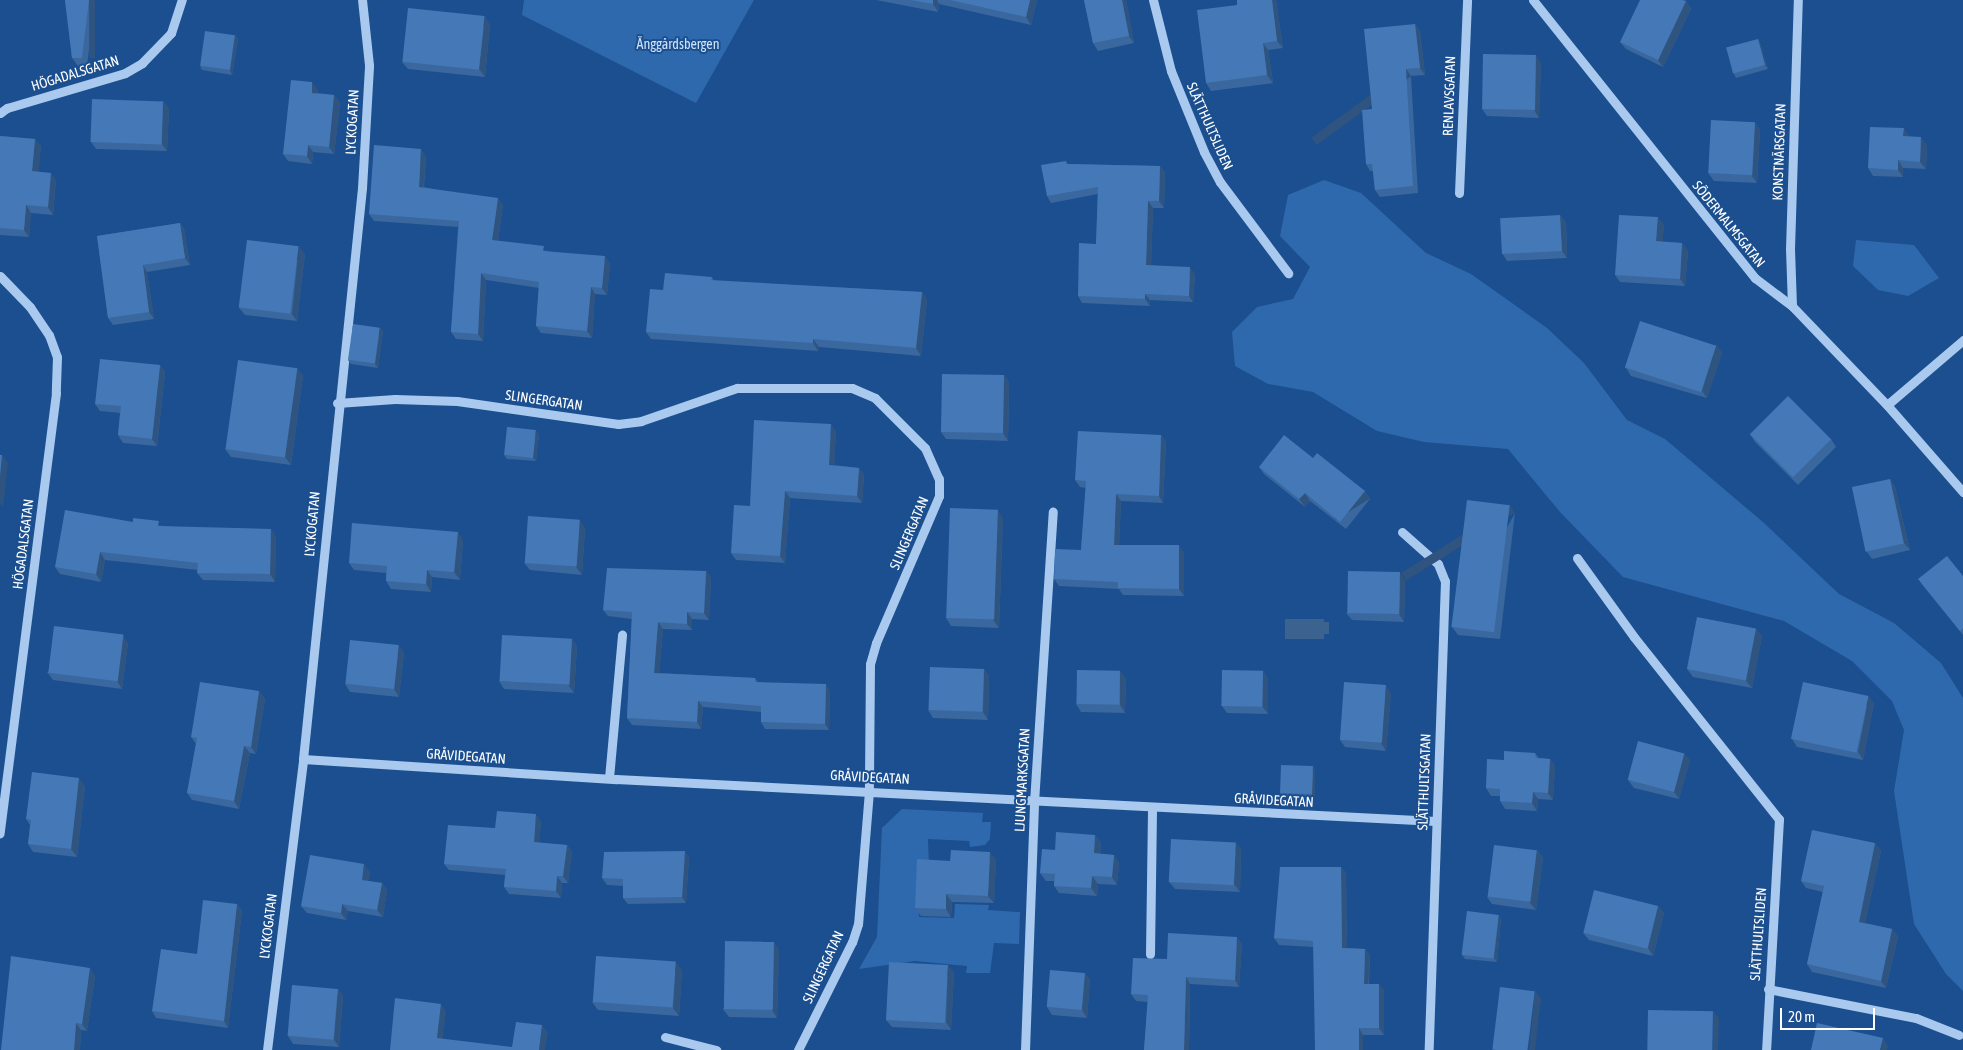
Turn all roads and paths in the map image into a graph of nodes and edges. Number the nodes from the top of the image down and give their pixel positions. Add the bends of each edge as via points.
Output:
1 (182, 0) edge
2 (362, 0) edge
3 (1153, 0) edge
4 (1467, 0) edge
5 (1533, 0) edge
6 (1798, 0) edge
7 (0, 113) edge
8 (1459, 193) dead end
9 (1288, 272) dead end
10 (0, 276) edge
11 (1792, 306) junction
12 (1963, 340) edge
13 (337, 403) junction
14 (1887, 405) junction
15 (1963, 492) edge
16 (1053, 512) dead end
17 (1402, 532) dead end
18 (1577, 558) dead end
19 (622, 635) dead end
20 (303, 759) junction
21 (609, 778) junction
22 (869, 791) junction
23 (1034, 802) junction
24 (1152, 808) junction
25 (1436, 821) junction
26 (0, 834) edge
27 (1150, 954) dead end
28 (1768, 989) junction
29 (1958, 1034) dead end
30 (666, 1037) dead end
31 (267, 1050) edge
32 (716, 1050) edge
33 (798, 1050) edge
34 (1026, 1050) edge
35 (1428, 1050) edge
36 (1766, 1050) edge

1 - 7 street, HÖGADALSGATAN via 171,33 142,63 125,73 7,108
2 - 13 street, LYCKOGATAN via 369,65 367,114
3 - 9 street, SLÄTTHULTSLIDEN via 1171,71 1204,152 1220,182
4 - 8 street, RENLAVSGATAN
5 - 11 street, SÖDERMALMSGATAN via 1755,278
6 - 11 street, KONSTNÄRSGATAN via 1790,249
10 - 26 street, HÖGADALSGATAN via 30,308 50,336 57,357 56,393
11 - 14 street, SÖDERMALMSGATAN
12 - 14 street
13 - 20 street, LYCKOGATAN
13 - 22 street, SLINGERGATAN via 395,399 457,401 618,424 641,421 737,388 753,386 852,388 875,398 926,448 939,479 939,496 870,664
14 - 15 street, SÖDERMALMSGATAN
16 - 23 street, LJUNGMARKSGATAN
17 - 25 street, SLÄTTHULTSGATAN via 1438,564 1445,581
18 - 28 street, SLÄTTHULTSLIDEN via 1634,637 1779,819
19 - 21 street
20 - 21 street, GRÅVIDEGATAN
20 - 31 street, LYCKOGATAN
21 - 22 street, GRÅVIDEGATAN
22 - 23 street, GRÅVIDEGATAN
22 - 33 street, SLINGERGATAN via 858,924
23 - 24 street, GRÅVIDEGATAN
23 - 34 street, LJUNGMARKSGATAN
24 - 25 street, GRÅVIDEGATAN
24 - 27 street
25 - 35 street, SLÄTTHULTSGATAN
28 - 29 street via 1916,1018
28 - 36 street, SLÄTTHULTSLIDEN
30 - 32 street

